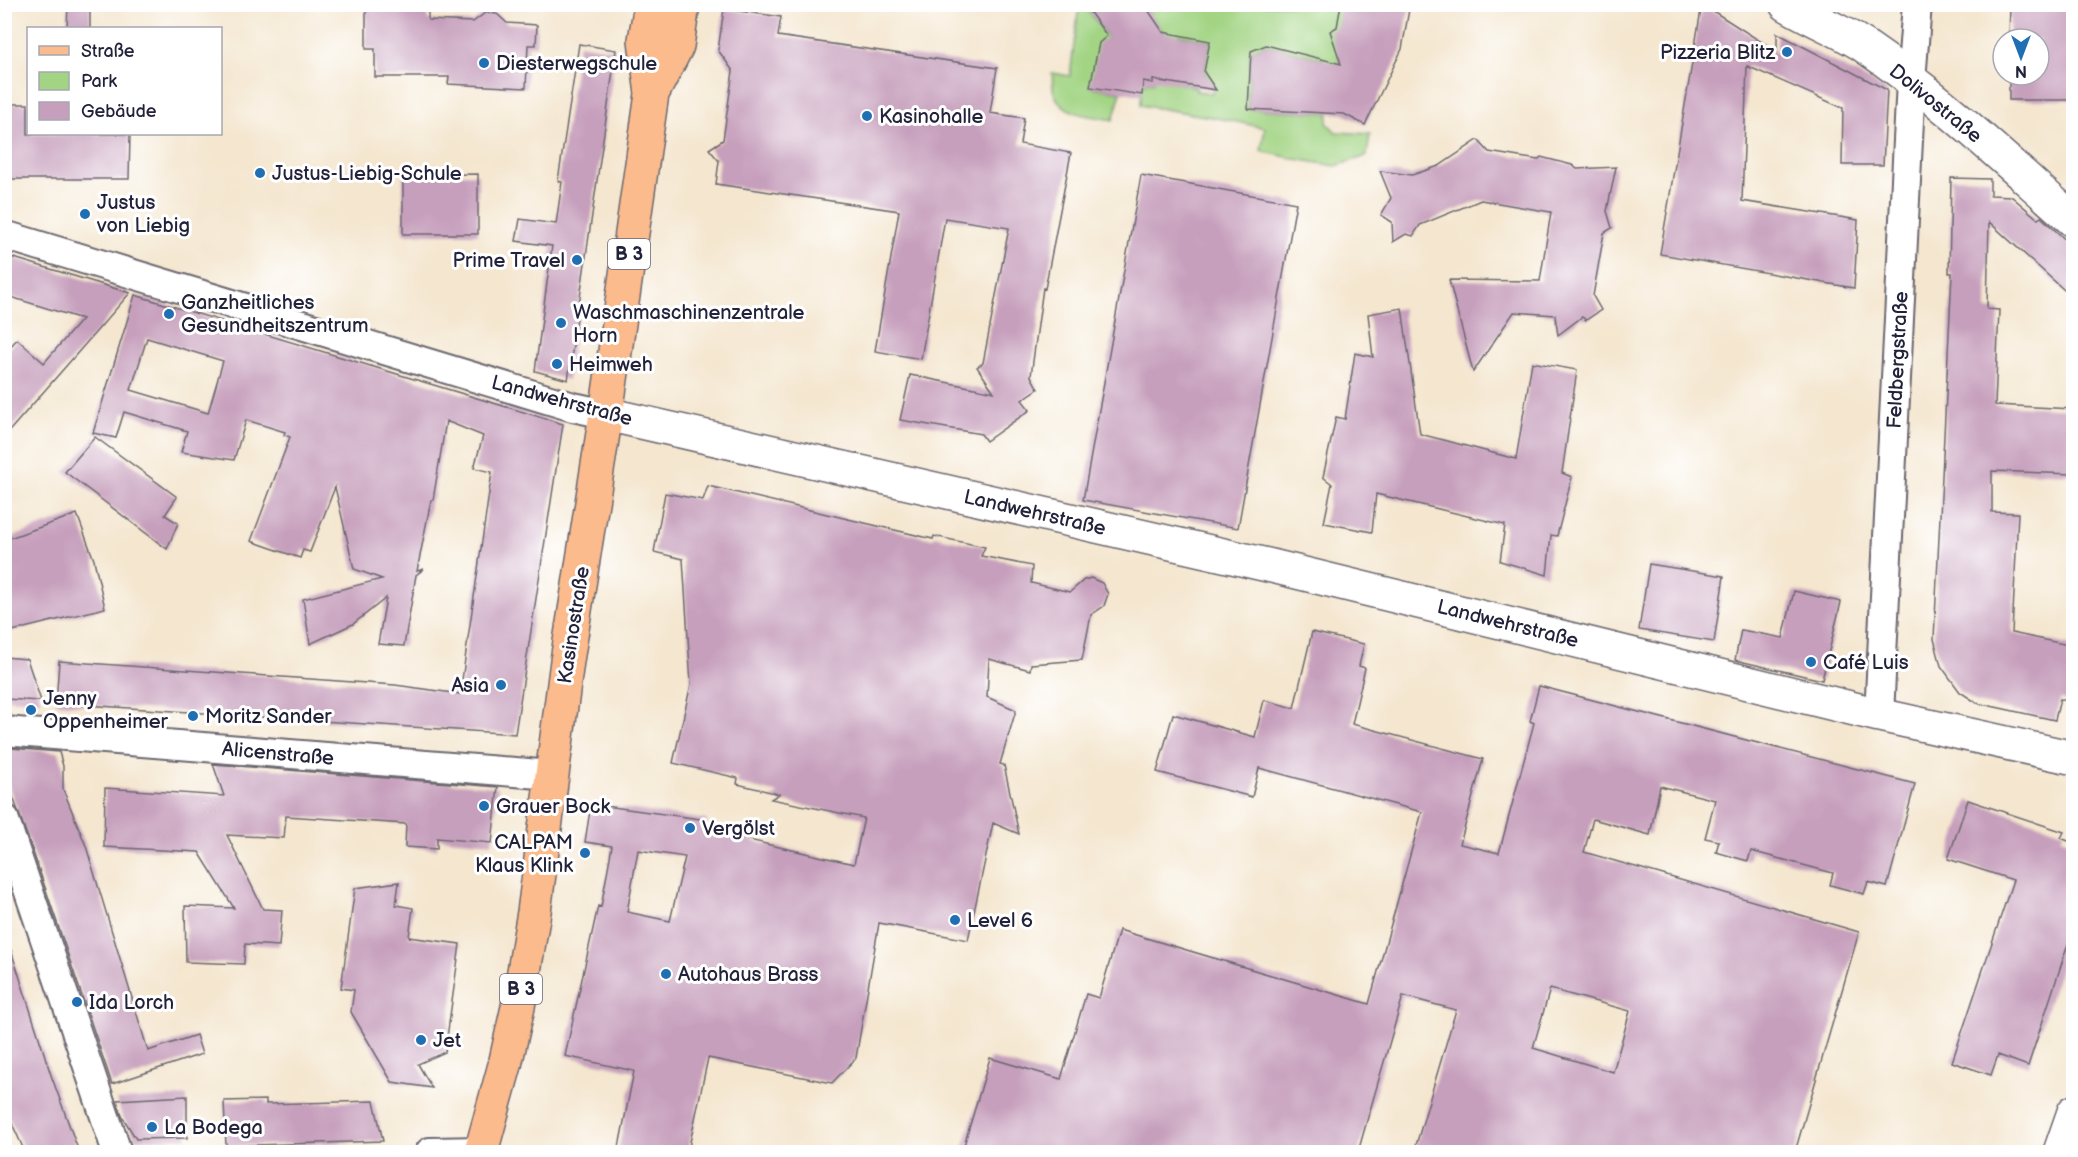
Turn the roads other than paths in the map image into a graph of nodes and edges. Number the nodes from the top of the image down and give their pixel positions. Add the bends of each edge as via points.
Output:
1 (651, 4) edge
2 (683, 4) edge
3 (1786, 4) edge
4 (1917, 4) edge
5 (1911, 81) junction
6 (652, 94) junction
7 (2073, 220) edge
8 (4, 234) edge
9 (606, 414) junction
10 (1879, 715) junction
11 (4, 731) edge
12 (2073, 758) edge
13 (552, 775) junction
14 (4, 818) edge
15 (2073, 1112) edge
16 (117, 1152) edge
17 (430, 1152) edge
18 (482, 1152) edge
19 (2060, 1152) edge

1 - 6 main road, Kasinostraße / B 3 via 645,40
2 - 6 main road, Kasinostraße / B 3 via 677,46
3 - 5 street, Dolivostraße via 1861,44
4 - 5 street, Feldbergstraße
5 - 7 street, Dolivostraße
5 - 10 street, Feldbergstraße
6 - 9 main road, Kasinostraße / B 3
8 - 9 street, Landwehrstraße
9 - 10 street, Landwehrstraße via 1288,570
9 - 13 main road, Kasinostraße / B 3
10 - 12 street, Landwehrstraße
11 - 13 street, Alicenstraße
13 - 18 main road, Kasinostraße / B 3 via 518,1007
14 - 16 street
15 - 19 street
17 - 18 street

